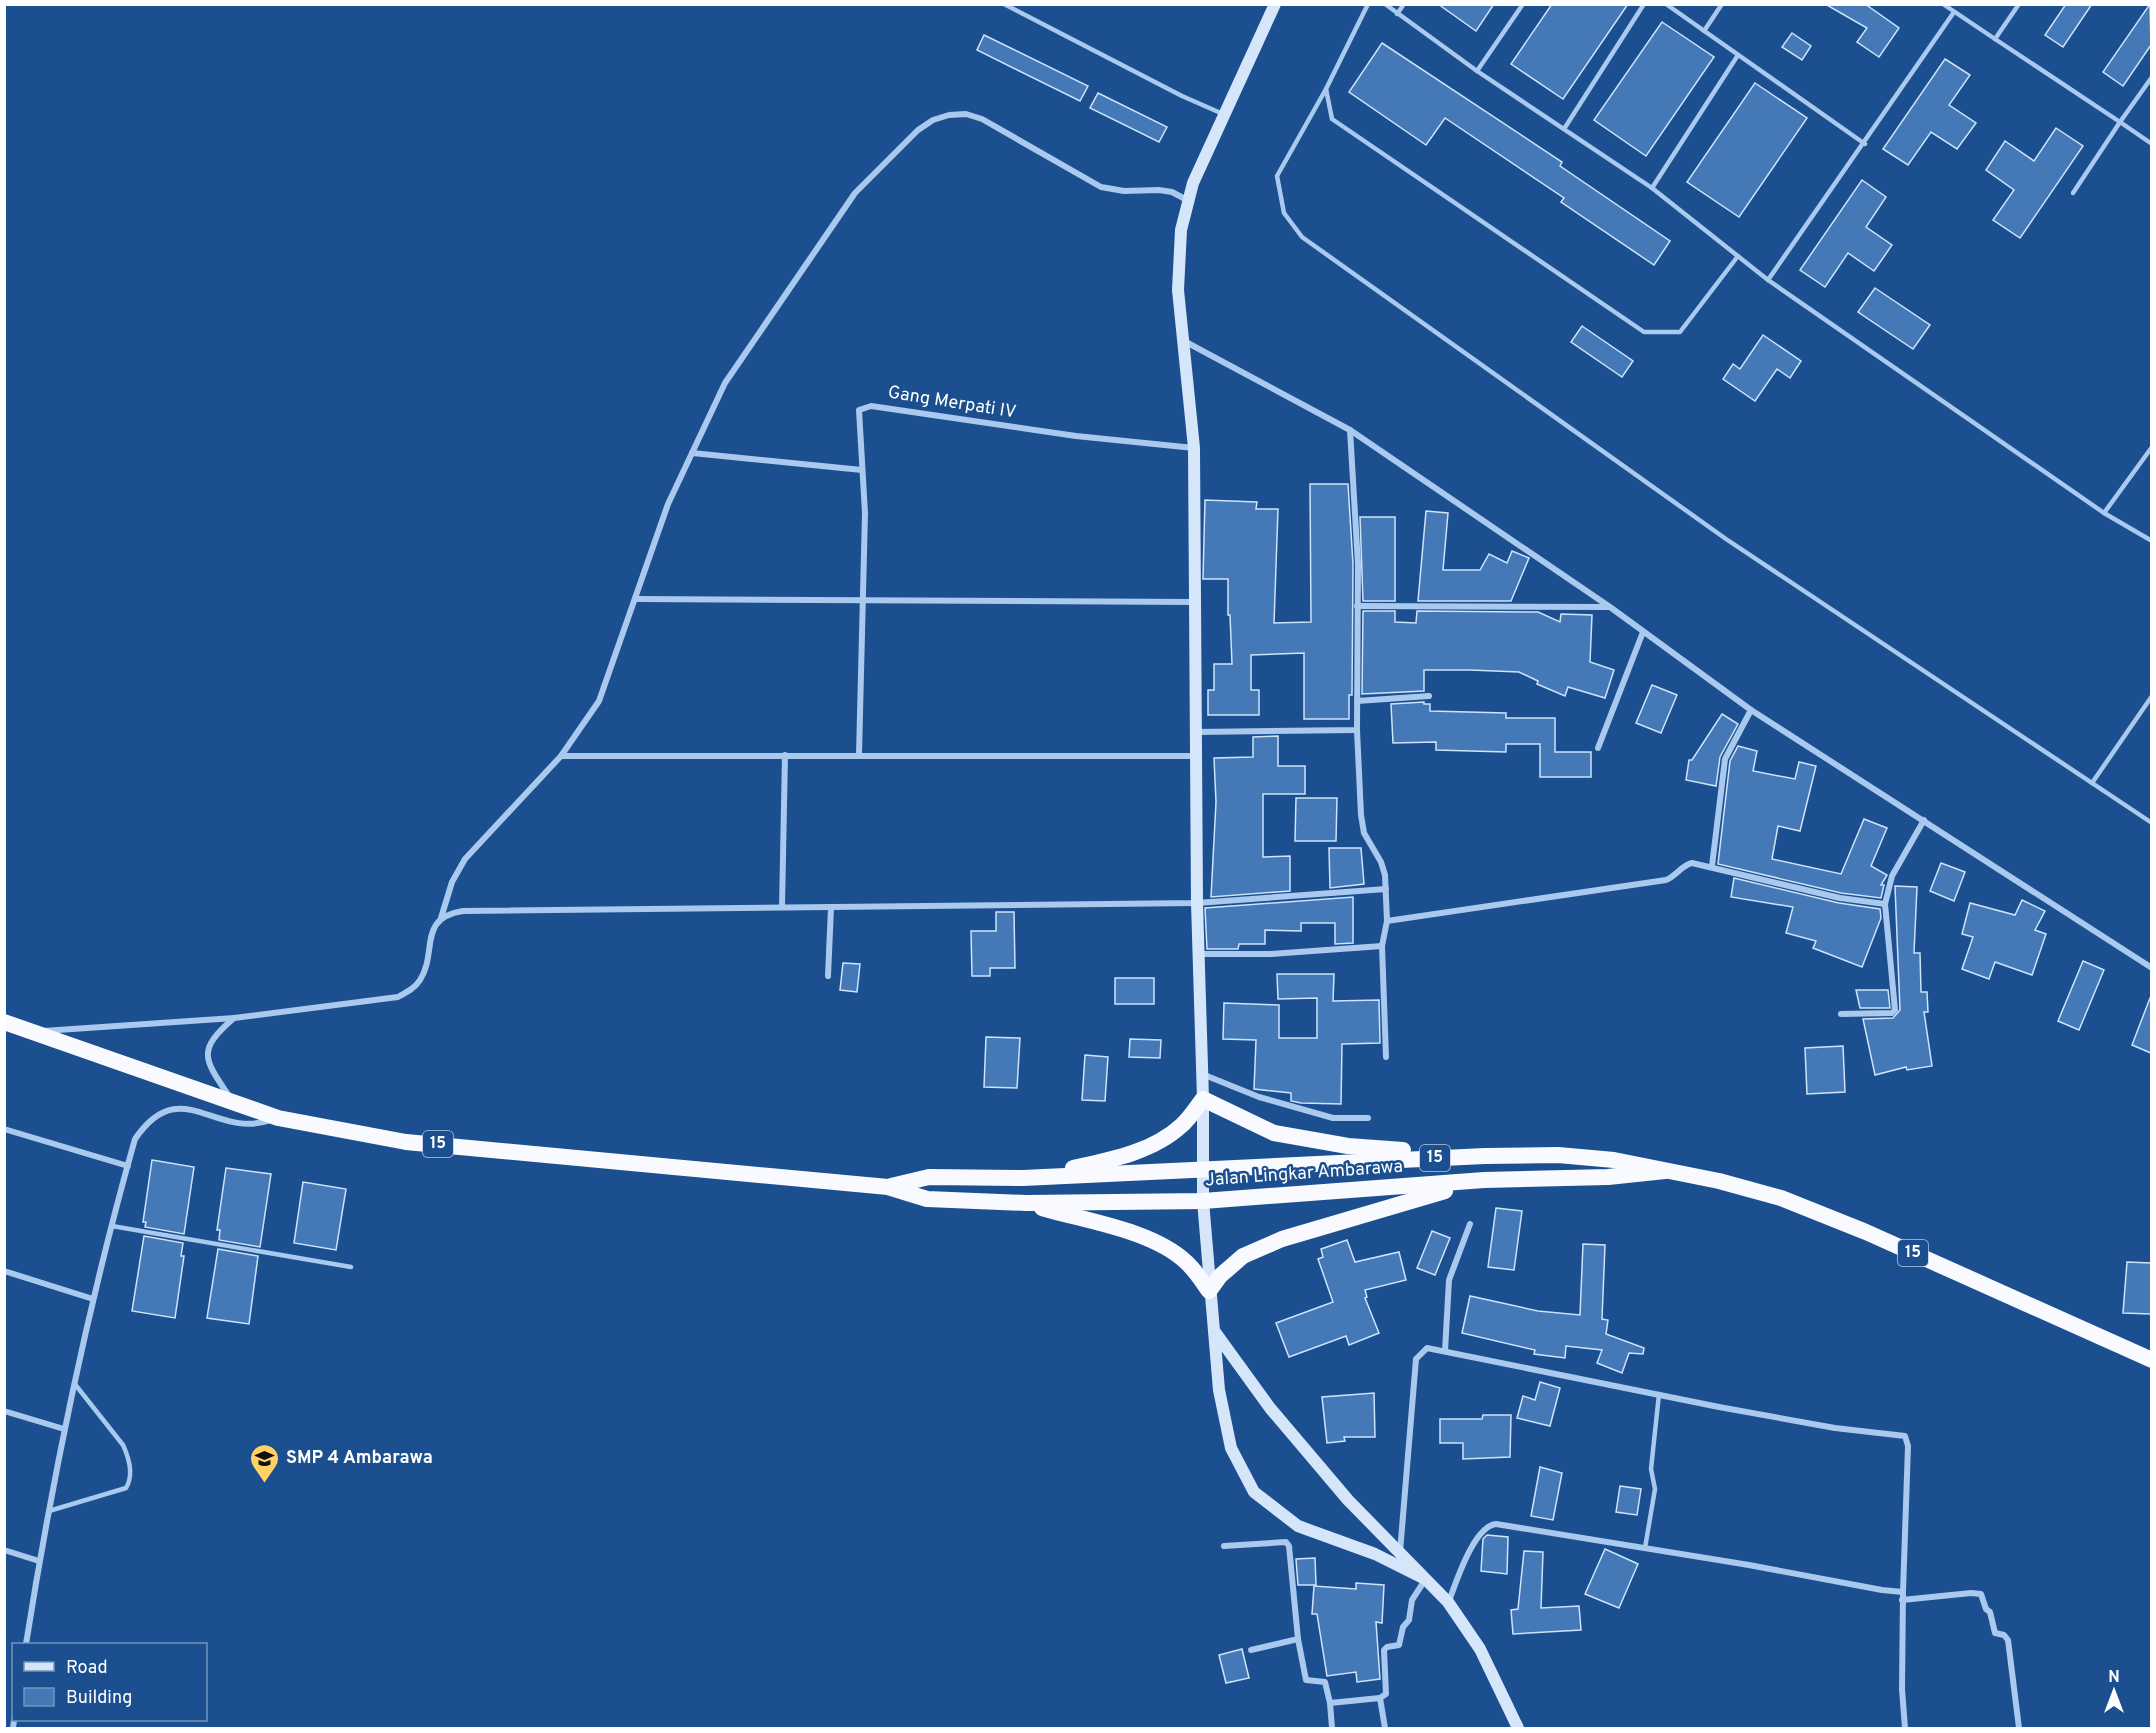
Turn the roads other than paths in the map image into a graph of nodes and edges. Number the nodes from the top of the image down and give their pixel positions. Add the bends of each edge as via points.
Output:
1 (1004, 4) edge
2 (1275, 4) edge
3 (1368, 4) edge
4 (1385, 4) edge
5 (1404, 4) edge
6 (1523, 4) edge
7 (1644, 4) edge
8 (1666, 4) edge
9 (1722, 4) edge
10 (1943, 4) edge
11 (2019, 4) edge
12 (1954, 12) junction
13 (1397, 14) junction
14 (1704, 31) junction
15 (1995, 39) junction
16 (1738, 55) junction
17 (1477, 71) junction
18 (2151, 77) edge
19 (1326, 89) junction
20 (1223, 114) junction
21 (2120, 122) junction
22 (1564, 129) junction
23 (1865, 144) junction
24 (2151, 144) edge
25 (1652, 188) junction
26 (2073, 193) dead end
27 (1187, 200) junction
28 (1738, 256) junction
29 (1768, 280) junction
30 (1184, 341) junction
31 (1350, 430) junction
32 (2151, 447) edge
33 (1194, 448) junction
34 (692, 453) junction
35 (862, 470) junction
36 (2104, 513) junction
37 (2151, 541) edge
38 (636, 599) junction
39 (863, 599) junction
40 (1194, 602) junction
41 (1357, 606) junction
42 (1610, 608) junction
43 (1643, 632) junction
44 (1429, 696) dead end
45 (2151, 696) edge
46 (1357, 701) junction
47 (1751, 710) junction
48 (1357, 730) junction
49 (1196, 732) junction
50 (1598, 748) dead end
51 (859, 754) junction
52 (785, 755) junction
53 (561, 756) junction
54 (1196, 756) junction
55 (2092, 783) junction
56 (1924, 820) junction
57 (2151, 823) edge
58 (1712, 866) junction
59 (1386, 889) junction
60 (1197, 903) junction
61 (1885, 904) junction
62 (782, 907) junction
63 (831, 908) junction
64 (441, 918) junction
65 (1387, 921) junction
66 (1382, 946) junction
67 (1198, 954) junction
68 (2151, 968) edge
69 (828, 976) dead end
70 (1841, 1014) dead end
71 (234, 1017) junction
72 (4, 1022) edge
73 (31, 1032) junction
74 (1386, 1056) dead end
75 (1202, 1074) junction
76 (1203, 1099) junction
77 (234, 1103) junction
78 (278, 1118) junction
79 (1368, 1118) dead end
80 (4, 1129) edge
81 (1485, 1156) junction
82 (128, 1166) junction
83 (1203, 1171) junction
84 (1665, 1171) junction
85 (1023, 1178) junction
86 (1484, 1180) junction
87 (888, 1187) junction
88 (1203, 1201) junction
89 (1026, 1203) junction
90 (1470, 1224) dead end
91 (112, 1226) junction
92 (351, 1267) dead end
93 (4, 1271) edge
94 (1209, 1291) junction
95 (93, 1299) junction
96 (1215, 1332) junction
97 (1445, 1351) junction
98 (2151, 1360) edge
99 (74, 1383) junction
100 (1659, 1394) junction
101 (4, 1411) edge
102 (64, 1429) junction
103 (49, 1511) junction
104 (1224, 1546) dead end
105 (1645, 1548) junction
106 (4, 1550) edge
107 (1400, 1553) junction
108 (39, 1561) junction
109 (1424, 1579) junction
110 (1903, 1592) junction
111 (1902, 1600) junction
112 (1448, 1602) junction
113 (1298, 1639) junction
114 (26, 1643) edge
115 (1251, 1650) dead end
116 (1380, 1698) junction
117 (1330, 1703) junction
118 (1332, 1728) edge
119 (1385, 1728) edge
120 (1518, 1728) edge
121 (1905, 1728) edge
122 (2019, 1728) edge

1 - 20 lane
2 - 20 main road
3 - 19 lane
4 - 13 lane
5 - 13 lane
6 - 17 lane
7 - 22 lane
8 - 14 lane
9 - 14 lane
10 - 12 lane
11 - 15 lane
12 - 15 lane
12 - 23 lane
13 - 17 lane
14 - 16 lane
15 - 21 lane
16 - 23 lane
16 - 25 lane
17 - 22 lane
18 - 21 lane
19 - 28 lane via 1332,119 1644,332 1680,332
19 - 55 lane via 1277,176 1284,213 1302,237 1726,538
20 - 27 main road
21 - 24 lane
21 - 26 lane
22 - 25 lane
23 - 29 lane
25 - 28 lane
27 - 30 main road via 1179,267
27 - 34 street via 1159,190 1101,187 982,119 966,114 933,120 855,193 725,383
28 - 29 lane
29 - 36 lane
30 - 31 street
30 - 33 main road
31 - 41 street
31 - 42 street
32 - 36 lane
33 - 35 street, Gang Merpati IV via 1076,436 871,406 859,410 858,416
33 - 40 main road
34 - 35 street
34 - 38 street via 668,504
35 - 39 street, Gang Merpati IV
36 - 37 lane
38 - 39 street
38 - 53 street via 599,701
39 - 40 street
39 - 51 street, Gang Merpati IV
40 - 49 main road
41 - 42 street
41 - 46 street
42 - 43 street
43 - 47 street
43 - 50 street
44 - 46 street
45 - 55 lane
46 - 48 street
47 - 56 street
47 - 58 street via 1725,759
48 - 49 street
48 - 59 street via 1364,833 1381,862
49 - 54 main road
51 - 52 street
51 - 54 street
52 - 53 street
52 - 62 street
53 - 64 street via 465,858 452,882
54 - 60 main road
55 - 57 lane
56 - 61 street via 1892,876
56 - 68 street
58 - 61 street via 1840,898
58 - 65 street via 1686,864 1666,880
59 - 60 street
59 - 65 street
60 - 63 street
60 - 67 main road
61 - 70 street via 1895,1010
62 - 63 street
62 - 64 street via 463,911
63 - 69 street
64 - 71 street via 434,927 422,978 398,997
65 - 66 street
66 - 67 street via 1271,954
66 - 74 street
67 - 75 main road
71 - 73 street
71 - 77 street via 208,1043 207,1055 214,1074
72 - 73 highway, 15
73 - 77 highway, 15
75 - 76 main road
75 - 79 street via 1259,1097 1333,1118
76 - 81 highway via 1274,1133 1348,1146
76 - 83 main road
76 - 85 highway via 1182,1125 1153,1146 1107,1161
77 - 78 highway, 15
78 - 82 street via 255,1126 186,1108 164,1111 153,1116 135,1139
78 - 87 highway, 15 via 406,1142
80 - 82 street
81 - 83 highway, Jalan Lingkar Ambarawa / 15
81 - 84 highway, Jalan Lingkar Ambarawa / 15 via 1580,1157
82 - 91 street
83 - 85 highway, Jalan Lingkar Ambarawa / 15
83 - 88 main road
84 - 86 highway, Jalan Lingkar Ambarawa / 15 via 1608,1177
84 - 98 highway, 15 via 1719,1180 1781,1198
85 - 87 highway, Jalan Lingkar Ambarawa / 15 via 929,1177
86 - 88 highway, Jalan Lingkar Ambarawa / 15
86 - 94 highway via 1282,1239 1243,1256
87 - 89 highway, Jalan Lingkar Ambarawa / 15 via 927,1199
88 - 89 highway, Jalan Lingkar Ambarawa / 15
88 - 94 main road
89 - 94 highway via 1162,1246 1186,1262
90 - 97 street via 1449,1280
91 - 92 lane
91 - 95 street
93 - 95 street
94 - 96 main road
95 - 99 street
96 - 107 main road via 1270,1408 1348,1500
96 - 109 main road via 1219,1390 1231,1448 1254,1492 1298,1526 1375,1554
97 - 100 street
97 - 107 street via 1427,1348 1416,1359
99 - 102 street
99 - 103 lane via 123,1445 128,1455 129,1483 126,1488
100 - 105 lane via 1651,1469 1655,1489
100 - 110 street via 1824,1426 1905,1436 1908,1446
101 - 102 street
102 - 103 street
103 - 108 street
104 - 113 street via 1286,1542
105 - 110 street
105 - 112 street via 1490,1524 1476,1539
106 - 108 street
107 - 109 main road
108 - 114 street
109 - 112 main road
109 - 116 street via 1412,1600 1402,1641 1384,1650 1386,1694
110 - 111 street
111 - 121 street
111 - 122 street via 1981,1594 1995,1633 2008,1640
112 - 120 main road via 1480,1649
113 - 115 street
113 - 117 street via 1306,1680 1325,1682
116 - 117 street
116 - 119 street
117 - 118 street

